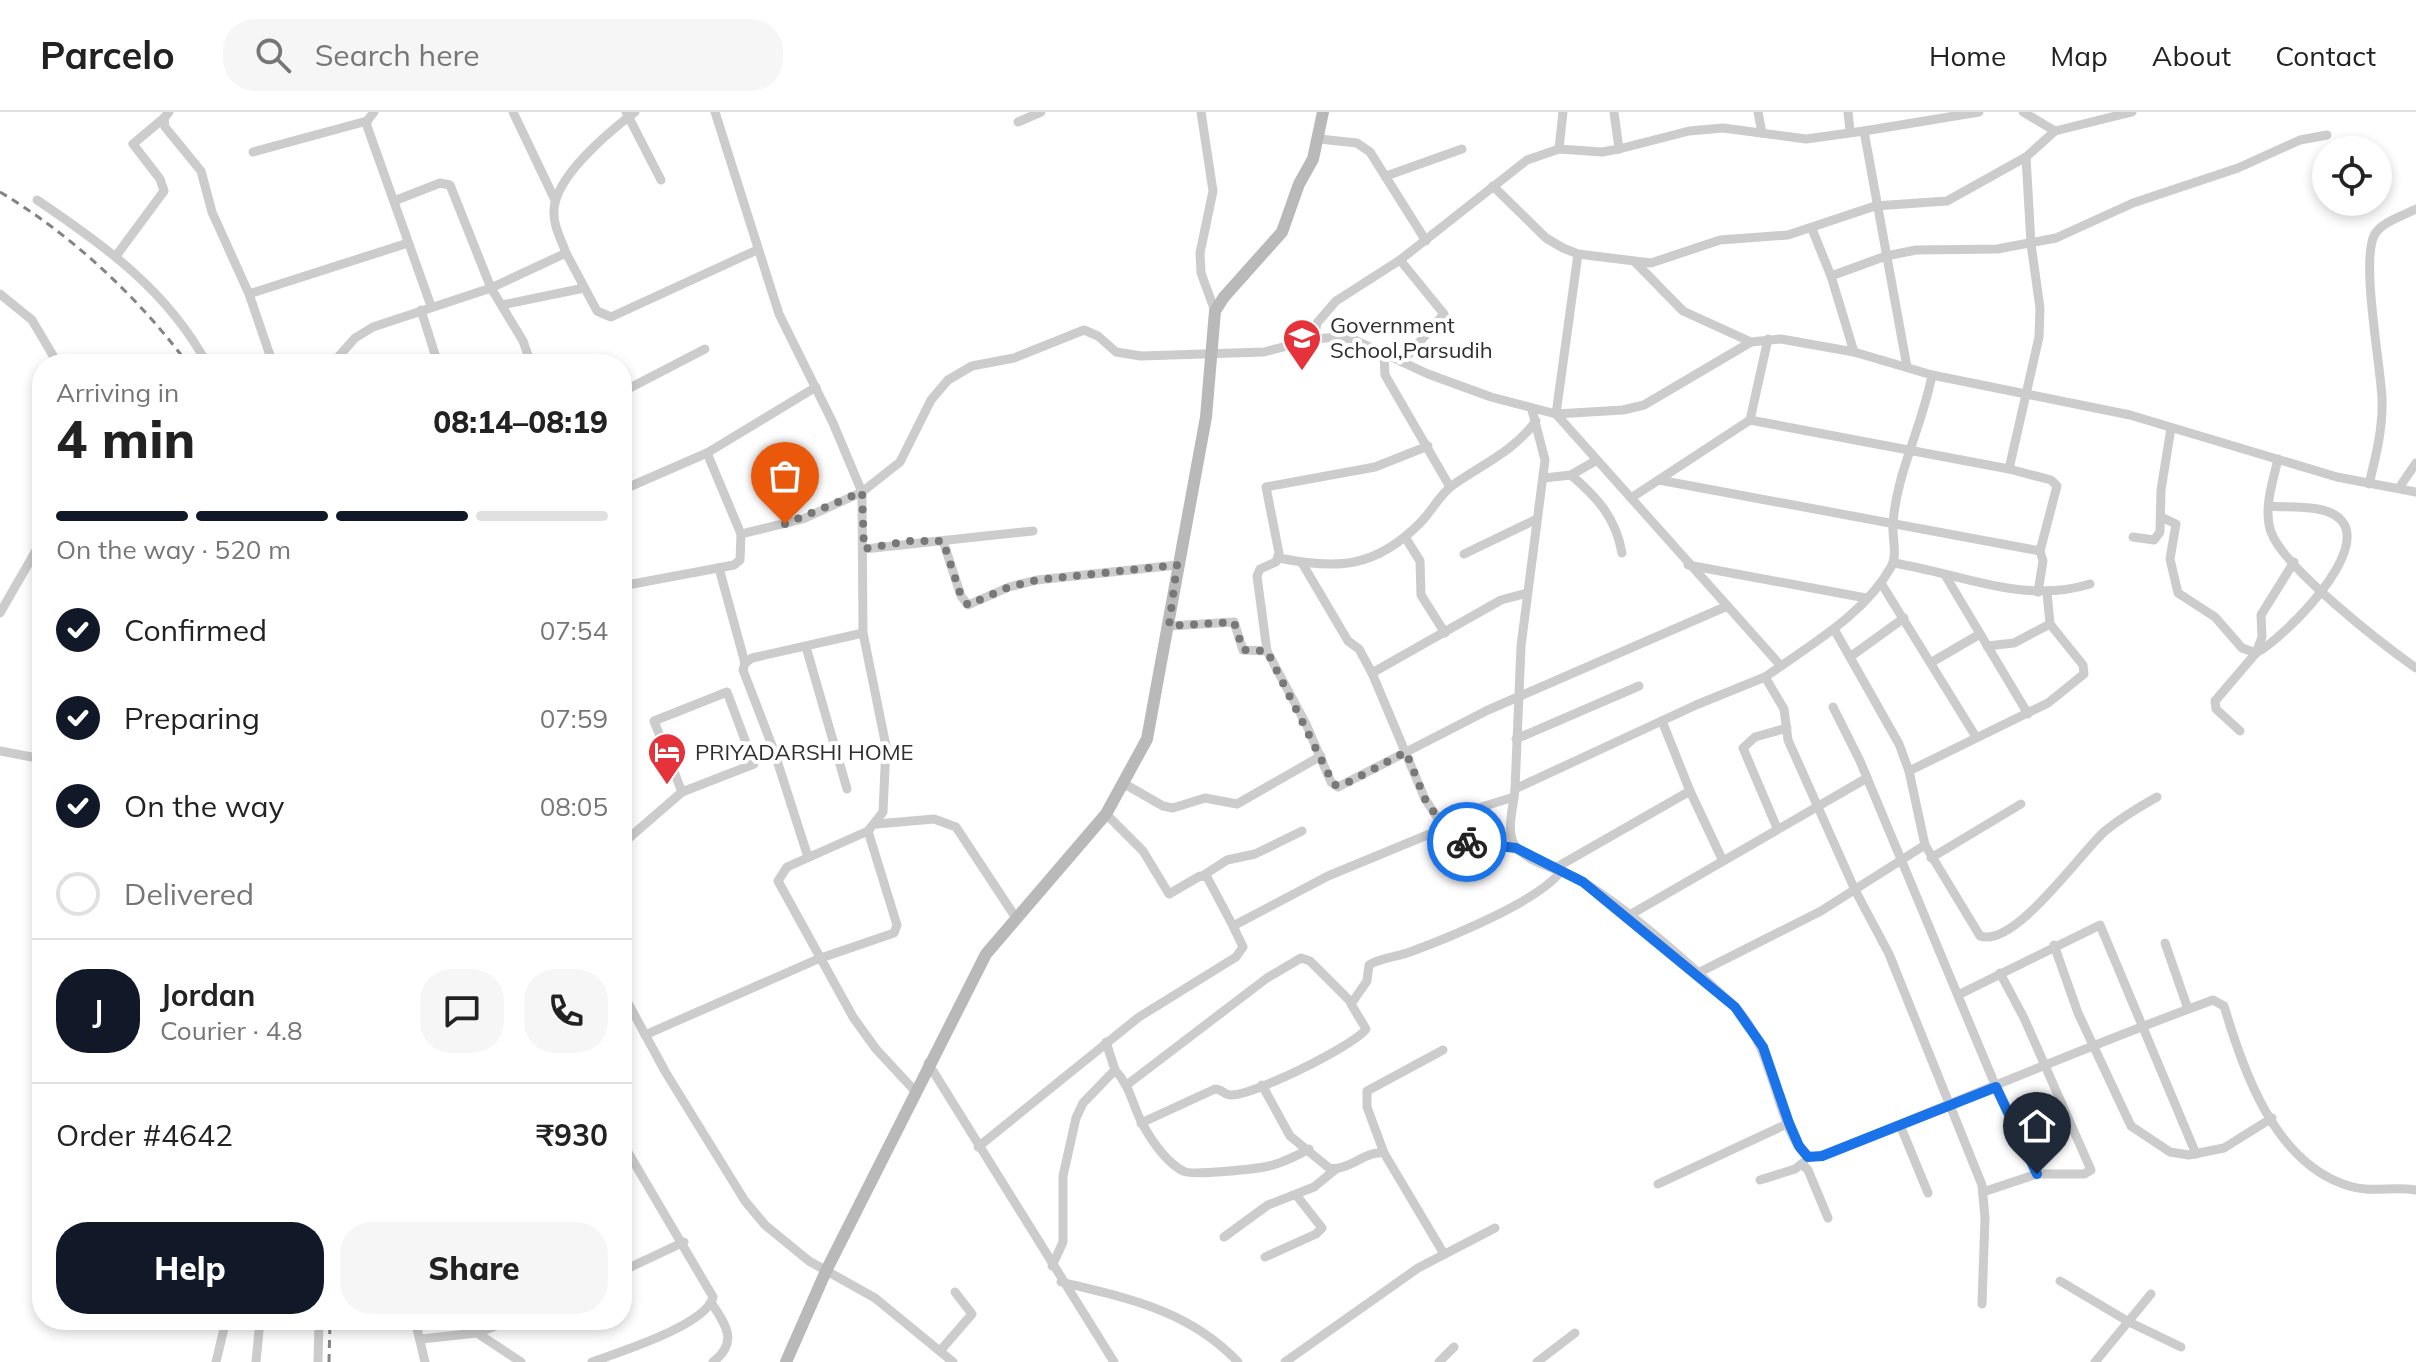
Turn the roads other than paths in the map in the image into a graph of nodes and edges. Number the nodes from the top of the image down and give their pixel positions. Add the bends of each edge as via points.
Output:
1 (374, 112) edge
2 (513, 112) edge
3 (715, 112) edge
4 (1041, 112) edge
5 (1201, 112) edge
6 (1323, 112) edge
7 (1563, 112) edge
8 (1614, 112) edge
9 (1758, 112) edge
10 (1848, 112) edge
11 (1979, 112) edge
12 (2023, 112) edge
13 (2132, 112) edge
14 (630, 114) edge
15 (167, 115) edge
16 (367, 121) junction
17 (1018, 122) dead end
18 (1850, 131) junction
19 (1864, 131) junction
20 (2055, 131) junction
21 (1762, 133) junction
22 (2327, 135) dead end
23 (1319, 139) junction
24 (1462, 149) dead end
25 (1559, 149) junction
26 (1619, 149) junction
27 (253, 152) dead end
28 (2026, 157) junction
29 (1386, 176) junction
30 (661, 180) dead end
31 (1493, 186) junction
32 (37, 200) dead end
33 (555, 200) junction
34 (394, 201) junction
35 (1875, 206) junction
36 (2416, 209) edge
37 (1812, 229) junction
38 (1426, 241) junction
39 (408, 243) junction
40 (2031, 244) junction
41 (757, 250) junction
42 (566, 253) junction
43 (1578, 254) junction
44 (116, 256) junction
45 (1886, 256) junction
46 (1400, 260) junction
47 (1635, 262) junction
48 (1831, 276) junction
49 (491, 288) junction
50 (584, 288) junction
51 (0, 294) edge
52 (249, 294) junction
53 (502, 305) junction
54 (426, 308) junction
55 (1215, 311) junction
56 (1314, 339) junction
57 (1768, 339) junction
58 (1751, 342) junction
59 (705, 349) dead end
60 (1854, 352) junction
61 (52, 354) edge
62 (201, 354) edge
63 (270, 354) edge
64 (342, 354) edge
65 (436, 354) edge
66 (528, 354) edge
67 (1384, 354) junction
68 (1211, 355) junction
69 (1402, 362) junction
70 (1907, 367) junction
71 (1932, 375) junction
72 (632, 387) edge
73 (816, 387) junction
74 (2027, 395) junction
75 (1532, 410) junction
76 (1556, 414) junction
77 (1750, 420) junction
78 (1536, 421) junction
79 (2171, 428) junction
80 (1428, 446) junction
81 (1912, 451) junction
82 (707, 453) junction
83 (2278, 459) junction
84 (1597, 460) junction
85 (2416, 463) edge
86 (2009, 469) junction
87 (1571, 475) junction
88 (1544, 478) junction
89 (1659, 480) junction
90 (2369, 484) junction
91 (632, 486) edge
92 (1450, 487) junction
93 (2399, 488) junction
94 (862, 492) junction
95 (2416, 492) edge
96 (1631, 498) junction
97 (2269, 506) junction
98 (2161, 517) junction
99 (1537, 519) junction
100 (1893, 525) junction
101 (1033, 531) dead end
102 (741, 534) junction
103 (1405, 537) junction
104 (2133, 537) dead end
105 (943, 541) junction
106 (864, 549) junction
107 (2040, 551) junction
108 (1622, 553) dead end
109 (1464, 554) dead end
110 (32, 557) edge
111 (1279, 558) junction
112 (2294, 562) junction
113 (1302, 563) junction
114 (1893, 563) junction
115 (1177, 565) junction
116 (1688, 565) junction
117 (719, 568) junction
118 (1945, 575) junction
119 (1881, 583) junction
120 (632, 584) edge
121 (2090, 584) dead end
122 (2322, 589) junction
123 (2043, 592) junction
124 (1527, 593) junction
125 (1866, 598) junction
126 (1725, 607) junction
127 (0, 613) edge
128 (1904, 618) junction
129 (2050, 624) junction
130 (1169, 626) junction
131 (1834, 629) junction
132 (863, 633) junction
133 (1445, 633) junction
134 (1980, 634) junction
135 (1987, 646) junction
136 (806, 647) junction
137 (1267, 651) junction
138 (2256, 653) junction
139 (1850, 657) junction
140 (1932, 662) junction
141 (745, 663) junction
142 (1781, 666) junction
143 (2416, 668) edge
144 (1372, 673) junction
145 (1765, 677) junction
146 (1639, 686) dead end
147 (1517, 697) junction
148 (1833, 707) dead end
149 (2028, 714) junction
150 (1662, 721) junction
151 (1787, 728) junction
152 (2240, 731) dead end
153 (1976, 737) junction
154 (1516, 739) junction
155 (0, 751) edge
156 (1406, 752) junction
157 (1321, 756) junction
158 (32, 757) edge
159 (1909, 771) junction
160 (1867, 778) junction
161 (1123, 783) junction
162 (847, 789) dead end
163 (1690, 791) junction
164 (682, 792) junction
165 (1515, 793) junction
166 (2157, 797) dead end
167 (1819, 804) junction
168 (2021, 804) dead end
169 (1106, 814) junction
170 (1439, 820) junction
171 (877, 824) junction
172 (1777, 828) junction
173 (868, 831) junction
174 (1302, 831) dead end
175 (1432, 833) junction
176 (632, 835) edge
177 (1925, 845) junction
178 (1516, 848) junction
179 (808, 857) junction
180 (1931, 858) junction
181 (1722, 859) junction
182 (1900, 862) junction
183 (1560, 868) junction
184 (1204, 875) junction
185 (1855, 890) junction
186 (1628, 916) junction
187 (1016, 918) junction
188 (1233, 926) junction
189 (2165, 943) dead end
190 (2054, 945) junction
191 (818, 959) junction
192 (2000, 973) junction
193 (1696, 974) junction
194 (1958, 995) junction
195 (1351, 1002) junction
196 (2188, 1009) junction
197 (632, 1011) edge
198 (2141, 1026) junction
199 (645, 1035) junction
200 (1106, 1042) junction
201 (2094, 1045) junction
202 (1443, 1050) dead end
203 (928, 1063) junction
204 (2045, 1067) junction
205 (1115, 1070) junction
206 (1128, 1084) junction
207 (1262, 1085) junction
208 (1996, 1087) junction
209 (914, 1090) junction
210 (1950, 1105) junction
211 (2272, 1118) junction
212 (1141, 1123) junction
213 (1789, 1123) junction
214 (1900, 1125) junction
215 (978, 1147) junction
216 (1309, 1149) junction
217 (1384, 1153) junction
218 (2196, 1154) junction
219 (1805, 1160) junction
220 (632, 1161) edge
221 (1336, 1169) junction
222 (2037, 1174) junction
223 (1760, 1180) dead end
224 (1658, 1184) dead end
225 (2416, 1190) edge
226 (1983, 1192) junction
227 (1928, 1193) dead end
228 (1297, 1196) junction
229 (1828, 1218) dead end
230 (1495, 1228) dead end
231 (1224, 1237) dead end
232 (684, 1242) junction
233 (1444, 1254) junction
234 (1265, 1257) dead end
235 (632, 1266) edge
236 (1052, 1266) junction
237 (826, 1271) junction
238 (2060, 1281) dead end
239 (1061, 1282) junction
240 (955, 1292) dead end
241 (2151, 1294) dead end
242 (712, 1304) junction
243 (1982, 1304) dead end
244 (2129, 1322) junction
245 (224, 1330) edge
246 (259, 1330) edge
247 (319, 1330) edge
248 (418, 1330) edge
249 (485, 1330) edge
250 (477, 1333) junction
251 (1575, 1333) dead end
252 (421, 1339) junction
253 (1454, 1347) dead end
254 (2181, 1347) dead end
255 (940, 1351) junction
256 (216, 1362) edge
257 (256, 1362) edge
258 (318, 1362) edge
259 (425, 1362) edge
260 (521, 1362) edge
261 (592, 1362) edge
262 (713, 1362) edge
263 (786, 1362) edge
264 (953, 1362) edge
265 (1114, 1362) edge
266 (1238, 1362) edge
267 (1285, 1362) edge
268 (1439, 1362) edge
269 (1537, 1362) edge
270 (2095, 1362) edge

1 - 16 street
2 - 33 street
3 - 41 street
4 - 17 street
5 - 55 street via 1213,191 1201,273
6 - 23 main road
7 - 25 street
8 - 26 street
9 - 21 street
10 - 18 street
11 - 19 street
12 - 20 street
13 - 20 street
14 - 30 street
14 - 33 street via 589,148
15 - 44 street via 133,144 164,191
15 - 52 street via 165,127 201,171 212,212
16 - 27 street
16 - 34 street
18 - 19 street
18 - 21 street via 1806,139
19 - 35 street
20 - 28 street
21 - 26 street via 1689,131
22 - 40 street via 2300,140
23 - 29 street via 1357,143
23 - 55 main road via 1282,232
24 - 29 street
25 - 26 street
25 - 31 street via 1527,160
28 - 35 street via 1947,201
28 - 40 street
29 - 38 street
31 - 38 street
31 - 43 street via 1546,238
32 - 44 street
33 - 42 street via 553,214
34 - 39 street
34 - 49 street via 440,183 450,185
35 - 37 street
35 - 45 street
36 - 90 street via 2379,229 2371,245 2373,330 2382,398
37 - 47 street via 1766,238 1738,237 1671,258
37 - 48 street
38 - 46 street
39 - 52 street
39 - 54 street
40 - 45 street
40 - 74 street via 2040,308
41 - 50 street via 611,317 597,311
41 - 73 street via 779,314
42 - 49 street
42 - 50 street
43 - 47 street
43 - 76 street
44 - 62 street via 180,322
45 - 48 street
45 - 70 street
46 - 56 street via 1323,312
46 - 69 street via 1444,314
47 - 58 street via 1683,311
48 - 60 street
49 - 53 street
49 - 54 street
50 - 53 street
51 - 61 street via 32,320
52 - 63 street
53 - 66 street
54 - 64 street via 365,330
54 - 65 street
55 - 68 main road
56 - 67 street via 1355,340
56 - 68 street via 1264,352
57 - 58 street
57 - 60 street
57 - 77 street
58 - 76 street via 1644,405
59 - 72 street
60 - 70 street
67 - 69 street
67 - 80 street via 1385,375
68 - 94 street via 1124,355 1084,330 1014,358 972,366 948,380 931,400 900,462
68 - 115 main road via 1206,417
69 - 75 street
70 - 71 street
71 - 74 street
71 - 81 street
73 - 82 street
73 - 94 street
74 - 79 street
74 - 86 street
75 - 76 street
75 - 78 street
76 - 84 street
77 - 81 street
77 - 89 street
78 - 88 street
78 - 92 street via 1514,446
79 - 83 street
79 - 98 street
80 - 92 street
80 - 111 street via 1375,467 1269,484 1265,490
81 - 86 street
81 - 100 street
82 - 91 street
82 - 102 street
83 - 90 street
83 - 97 street
84 - 87 street
84 - 96 street
85 - 93 street
86 - 107 street via 2057,486
87 - 88 street
87 - 108 street via 1614,521
88 - 99 street
89 - 96 street
89 - 100 street
90 - 93 street
92 - 103 street
93 - 95 street
94 - 102 street via 803,519
94 - 106 street
96 - 116 street
97 - 112 street via 2271,533
97 - 122 street via 2332,513 2347,528 2345,550
98 - 104 street via 2158,537
98 - 138 street via 2176,524 2170,559 2178,593 2215,617 2242,648
99 - 109 street
99 - 124 street
100 - 107 street
100 - 114 street
101 - 105 street
102 - 117 street via 740,560
103 - 113 street via 1358,562 1336,567
103 - 133 street via 1420,561 1421,595
105 - 106 street
105 - 115 street via 968,605 1037,580
106 - 132 street
107 - 123 street
110 - 127 street
111 - 113 street
111 - 137 street via 1257,576
112 - 122 street
112 - 138 street via 2261,615
113 - 144 street
114 - 118 street
114 - 119 street
115 - 130 main road
116 - 125 street
116 - 126 street
117 - 120 street
117 - 141 street
118 - 123 street
118 - 134 street
119 - 125 street
119 - 128 street
121 - 123 street
122 - 138 street via 2283,635
122 - 143 street
123 - 129 street
124 - 133 street via 1501,600
124 - 147 street
125 - 131 street
126 - 142 street
126 - 147 street
128 - 139 street
128 - 140 street
129 - 135 street via 2014,643
129 - 149 street via 2085,671 2058,697
130 - 137 street via 1234,622 1243,650
130 - 161 main road via 1147,739
131 - 139 street
131 - 142 street
132 - 136 street
132 - 171 street via 886,746 883,812
133 - 144 street
134 - 135 street
134 - 140 street
135 - 149 street
136 - 141 street
136 - 162 street
137 - 157 street
138 - 152 street via 2215,701 2220,714
139 - 159 street
140 - 153 street
141 - 179 street via 743,670
142 - 145 street
144 - 156 street
145 - 150 street
145 - 151 street via 1784,709
146 - 154 street
147 - 154 street
147 - 156 street
148 - 160 street
149 - 153 street
150 - 163 street
150 - 165 street
151 - 167 street
151 - 172 street via 1755,737 1743,748
153 - 159 street
154 - 165 street
155 - 158 street
156 - 157 street via 1338,787
156 - 170 street
157 - 161 street via 1237,804 1205,798 1173,808
159 - 177 street
160 - 167 street
160 - 182 street
161 - 169 main road
163 - 181 street
163 - 183 street
164 - 164 street via 654,721 727,692 754,764
164 - 176 street
165 - 170 street
165 - 178 street via 1510,828
166 - 180 street via 2105,831 2044,901 1986,939 1975,931
167 - 172 street
167 - 185 street
168 - 180 street
169 - 184 street via 1133,837 1169,894
169 - 187 main road
170 - 175 street
171 - 173 street
171 - 187 street via 934,819 956,827
172 - 181 street
173 - 179 street
173 - 191 street via 897,930
174 - 184 street via 1255,854 1227,860
175 - 178 street
175 - 188 street via 1328,876
177 - 180 street
177 - 182 street
178 - 183 street
179 - 191 street via 787,867 778,881
181 - 186 street
182 - 185 street
182 - 194 street
183 - 186 street
183 - 195 street via 1543,891 1422,948 1369,965 1367,981
184 - 188 street
185 - 193 street
185 - 210 street via 1889,954
186 - 193 street
187 - 203 main road via 986,954
188 - 200 street via 1243,947 1236,957
189 - 196 street
190 - 192 street
190 - 198 street via 2100,925
190 - 201 street
191 - 199 street
191 - 209 street via 876,1049
192 - 194 street
192 - 204 street
193 - 213 street via 1750,1025
194 - 208 street
195 - 206 street via 1301,958
195 - 207 street via 1364,1023 1362,1035
196 - 198 street
196 - 211 street via 2213,1000 2224,1006 2252,1088
197 - 199 street
198 - 201 street
198 - 218 street
199 - 237 street via 745,1201 765,1225
200 - 205 street
200 - 215 street
201 - 204 street
201 - 218 street via 2131,1126 2178,1156
202 - 217 street via 1367,1091 1367,1107
203 - 209 main road
203 - 215 street
204 - 208 street
204 - 222 street via 2091,1170
205 - 206 street
205 - 236 street via 1083,1103 1076,1118 1063,1176 1063,1242
206 - 212 street
207 - 212 street via 1232,1095 1215,1089
207 - 216 street via 1290,1136
208 - 210 street
208 - 222 street
209 - 237 main road
210 - 214 street
210 - 226 street
211 - 218 street via 2224,1148
211 - 225 street via 2296,1153 2328,1178 2372,1190
212 - 216 street via 1173,1163 1199,1176 1266,1167
213 - 219 street
213 - 224 street
214 - 219 street
214 - 227 street
215 - 236 street
216 - 221 street
217 - 221 street
217 - 233 street
219 - 223 street
219 - 229 street
220 - 232 street
221 - 228 street
222 - 226 street
226 - 243 street
228 - 231 street via 1268,1205
228 - 234 street via 1322,1228
230 - 233 street
232 - 235 street
232 - 242 street via 711,1287
233 - 267 street via 1357,1308
236 - 239 street
237 - 255 street via 875,1298
237 - 263 main road
238 - 244 street
239 - 265 street
239 - 266 street via 1169,1312 1202,1329
240 - 255 street via 972,1314
241 - 244 street
242 - 261 street via 675,1328
242 - 262 street via 730,1342
244 - 254 street
244 - 270 street
245 - 256 street
246 - 257 street
247 - 258 street
248 - 252 street
249 - 250 street
250 - 252 street
250 - 260 street
251 - 269 street
252 - 259 street
253 - 268 street
255 - 264 street

